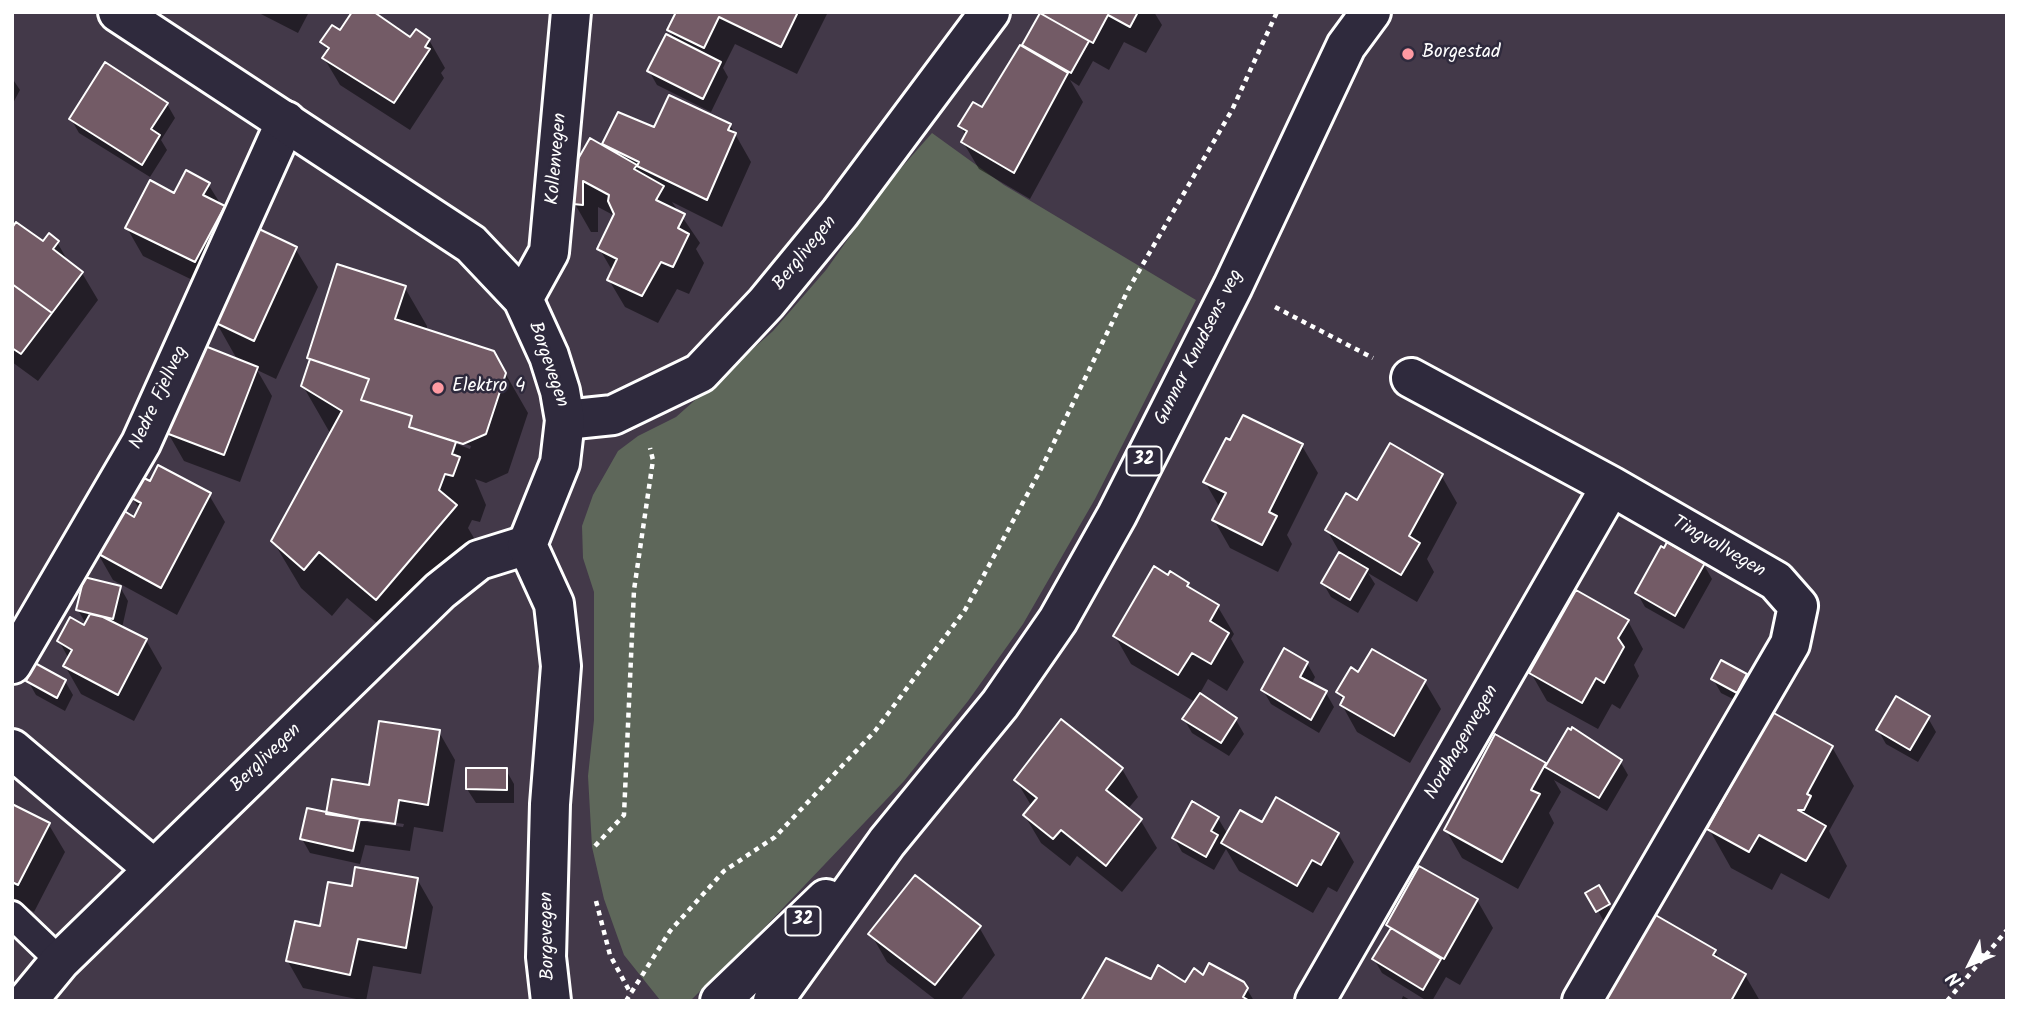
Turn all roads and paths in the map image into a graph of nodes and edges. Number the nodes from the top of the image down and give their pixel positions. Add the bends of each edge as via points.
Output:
1 (118, 12) edge
2 (571, 12) edge
3 (990, 12) edge
4 (1277, 12) edge
5 (1371, 12) edge
6 (1350, 29) edge
7 (286, 121) junction
8 (1233, 286) junction
9 (523, 299) junction
10 (1411, 378) joint
11 (639, 402) junction
12 (565, 420) junction
13 (1611, 486) junction
14 (527, 545) junction
15 (12, 664) edge
16 (12, 749) edge
17 (887, 842) junction
18 (593, 849) dead end
19 (154, 869) junction
20 (594, 894) dead end
21 (12, 915) edge
22 (2007, 930) edge
23 (60, 961) junction
24 (631, 995) junction
25 (27, 1001) edge
26 (551, 1001) edge
27 (626, 1001) edge
28 (720, 1001) edge
29 (773, 1001) edge
30 (1315, 1001) edge
31 (1582, 1001) edge
32 (1947, 1001) edge

1 - 7 street, Borgevegen
2 - 9 street, Kollenvegen via 549,252
3 - 11 street, Berglivegen via 766,303 700,373
4 - 24 path via 1232,110 1128,290 1041,469 965,610 875,731 775,837 724,871 670,931
5 - 6 street, Gunnar Knudsens veg / 32
6 - 8 street, Gunnar Knudsens veg / 32
7 - 9 street, Borgevegen via 471,244
7 - 15 street, Nedre Fjellveg via 141,443
8 - 10 path
8 - 17 street, Gunnar Knudsens veg / 32 via 1058,621 1000,704
9 - 12 street, Borgevegen via 561,391
10 - 13 street, Tingvollvegen
11 - 12 street, Berglivegen via 612,415
11 - 18 path via 653,460 634,590 624,815
12 - 14 street, Borgevegen via 560,463
13 - 30 street, Nordhagenvegen
13 - 31 street, Tingvollvegen via 1776,581 1798,606 1790,644
14 - 19 street, Berglivegen via 480,560 440,591
14 - 26 street, Borgevegen via 554,604 561,666 550,818 546,957
16 - 19 street
17 - 28 street, Gunnar Knudsens veg / 32
17 - 29 street, Gunnar Knudsens veg / 32
19 - 23 street, Berglivegen
20 - 24 path via 610,955
21 - 23 lane
22 - 32 path
23 - 25 street, Berglivegen
24 - 27 path

